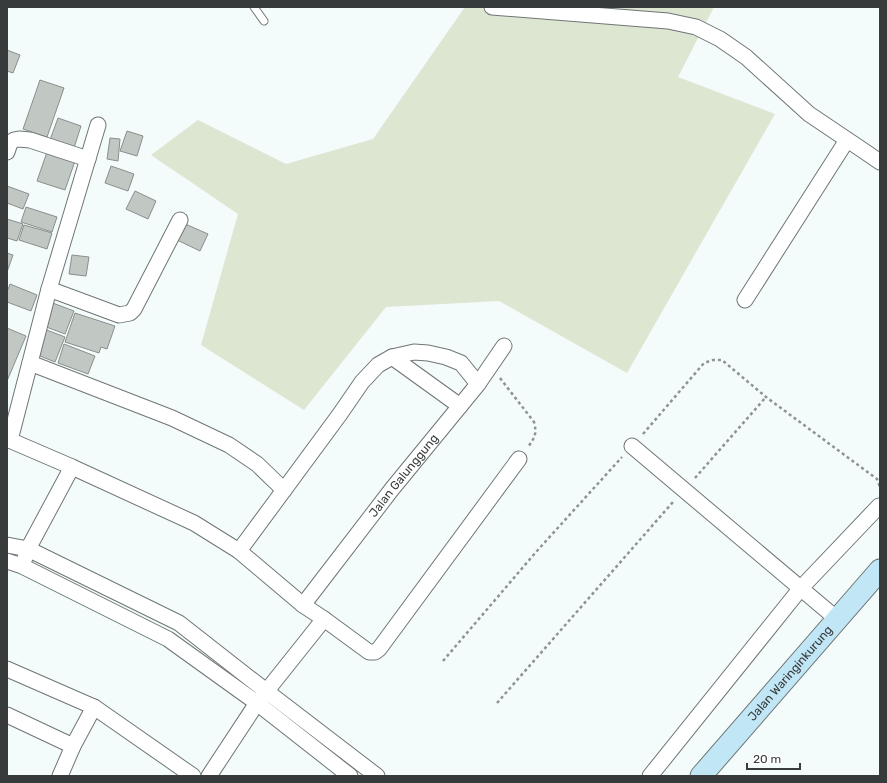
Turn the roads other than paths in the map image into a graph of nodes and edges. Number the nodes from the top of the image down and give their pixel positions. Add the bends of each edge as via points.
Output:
1 (254, 7) edge
2 (492, 7) edge
3 (264, 21) dead end
4 (98, 125) dead end
5 (847, 140) junction
6 (7, 152) edge
7 (88, 159) junction
8 (880, 162) edge
9 (180, 220) dead end
10 (49, 289) junction
11 (745, 300) dead end
12 (504, 346) dead end
13 (392, 357) junction
14 (30, 363) junction
15 (478, 384) junction
16 (460, 406) junction
17 (8, 439) edge
18 (632, 446) road end
19 (519, 459) road end
20 (72, 467) junction
21 (284, 490) junction
22 (879, 506) edge
23 (7, 545) edge
24 (28, 549) junction
25 (238, 551) junction
26 (7, 561) edge
27 (22, 566) junction
28 (880, 570) edge
29 (801, 588) junction
30 (303, 605) junction
31 (324, 619) junction
32 (837, 619) junction
33 (7, 669) edge
34 (266, 691) junction
35 (257, 704) junction
36 (94, 707) junction
37 (7, 715) edge
38 (73, 746) junction
39 (60, 776) edge
40 (193, 776) edge
41 (209, 776) edge
42 (350, 776) edge
43 (377, 776) edge
44 (650, 776) edge
45 (701, 776) edge

1 - 3 lane
2 - 5 street via 668,20 696,27 746,57 809,114
4 - 7 street
5 - 8 street
5 - 11 street
6 - 7 street via 10,143 19,139 30,140
7 - 10 street
9 - 10 street via 130,313 119,315
10 - 14 street
12 - 15 street, Jalan Galunggung
13 - 15 street via 414,352 446,357 461,363
13 - 16 street
13 - 21 street via 378,366 362,382
14 - 17 street
14 - 21 street via 172,418 229,445 257,464
15 - 16 street, Jalan Galunggung
16 - 30 street, Jalan Galunggung
17 - 20 street
18 - 29 street
19 - 31 street via 379,649 369,652
20 - 24 street
20 - 25 street via 194,523
21 - 25 street
22 - 29 street
23 - 24 street
24 - 27 street
24 - 34 street via 179,623
25 - 30 street
26 - 27 street
27 - 35 street via 168,639
28 - 32 street, Jalan Waringinkurung
29 - 32 street
29 - 44 street
30 - 31 street
31 - 34 street
32 - 45 street, Jalan Waringinkurung
33 - 36 street
34 - 35 street
34 - 43 street
35 - 41 street
35 - 42 street
36 - 38 street
36 - 40 street
37 - 38 street
38 - 39 street

